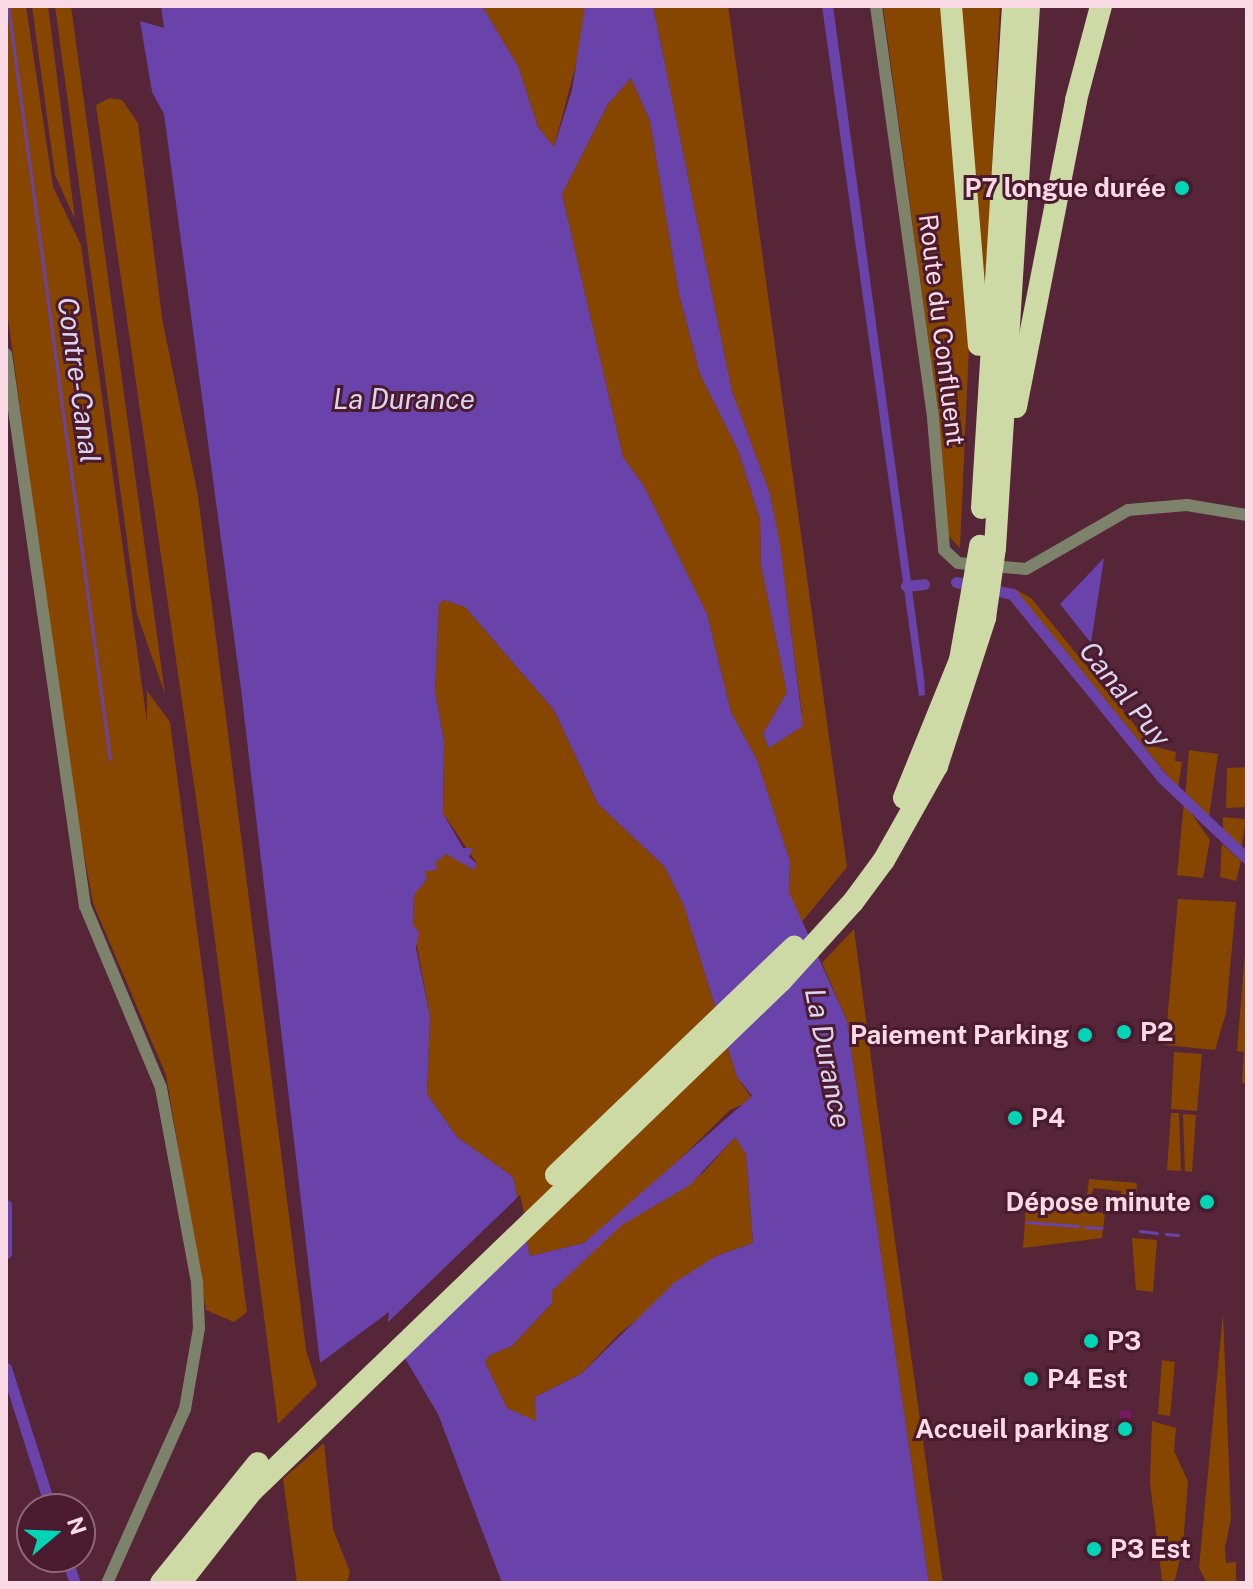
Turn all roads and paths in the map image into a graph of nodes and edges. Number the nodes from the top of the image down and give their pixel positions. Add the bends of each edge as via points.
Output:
1 (876, 6) edge
2 (951, 6) edge
3 (1013, 6) edge
4 (1029, 6) edge
5 (1101, 6) edge
6 (6, 354) edge
7 (986, 422) junction
8 (997, 499) junction
9 (1240, 508) edge
10 (1247, 515) edge
11 (987, 547) junction
12 (246, 1485) junction
13 (107, 1583) edge
14 (161, 1583) edge
15 (180, 1583) edge

1 - 9 street, Route du Confluent via 933,418 938,537 958,563 1026,569 1047,560 1083,531 1128,510 1171,504
2 - 7 highway
3 - 7 highway
4 - 8 highway
5 - 8 highway via 1076,100
6 - 13 street via 85,906 161,1088 197,1282 199,1328 185,1409
7 - 11 highway
8 - 11 highway
9 - 10 street
11 - 12 highway, bridge via 960,660 923,760 885,832 836,900
12 - 14 highway
12 - 15 highway

